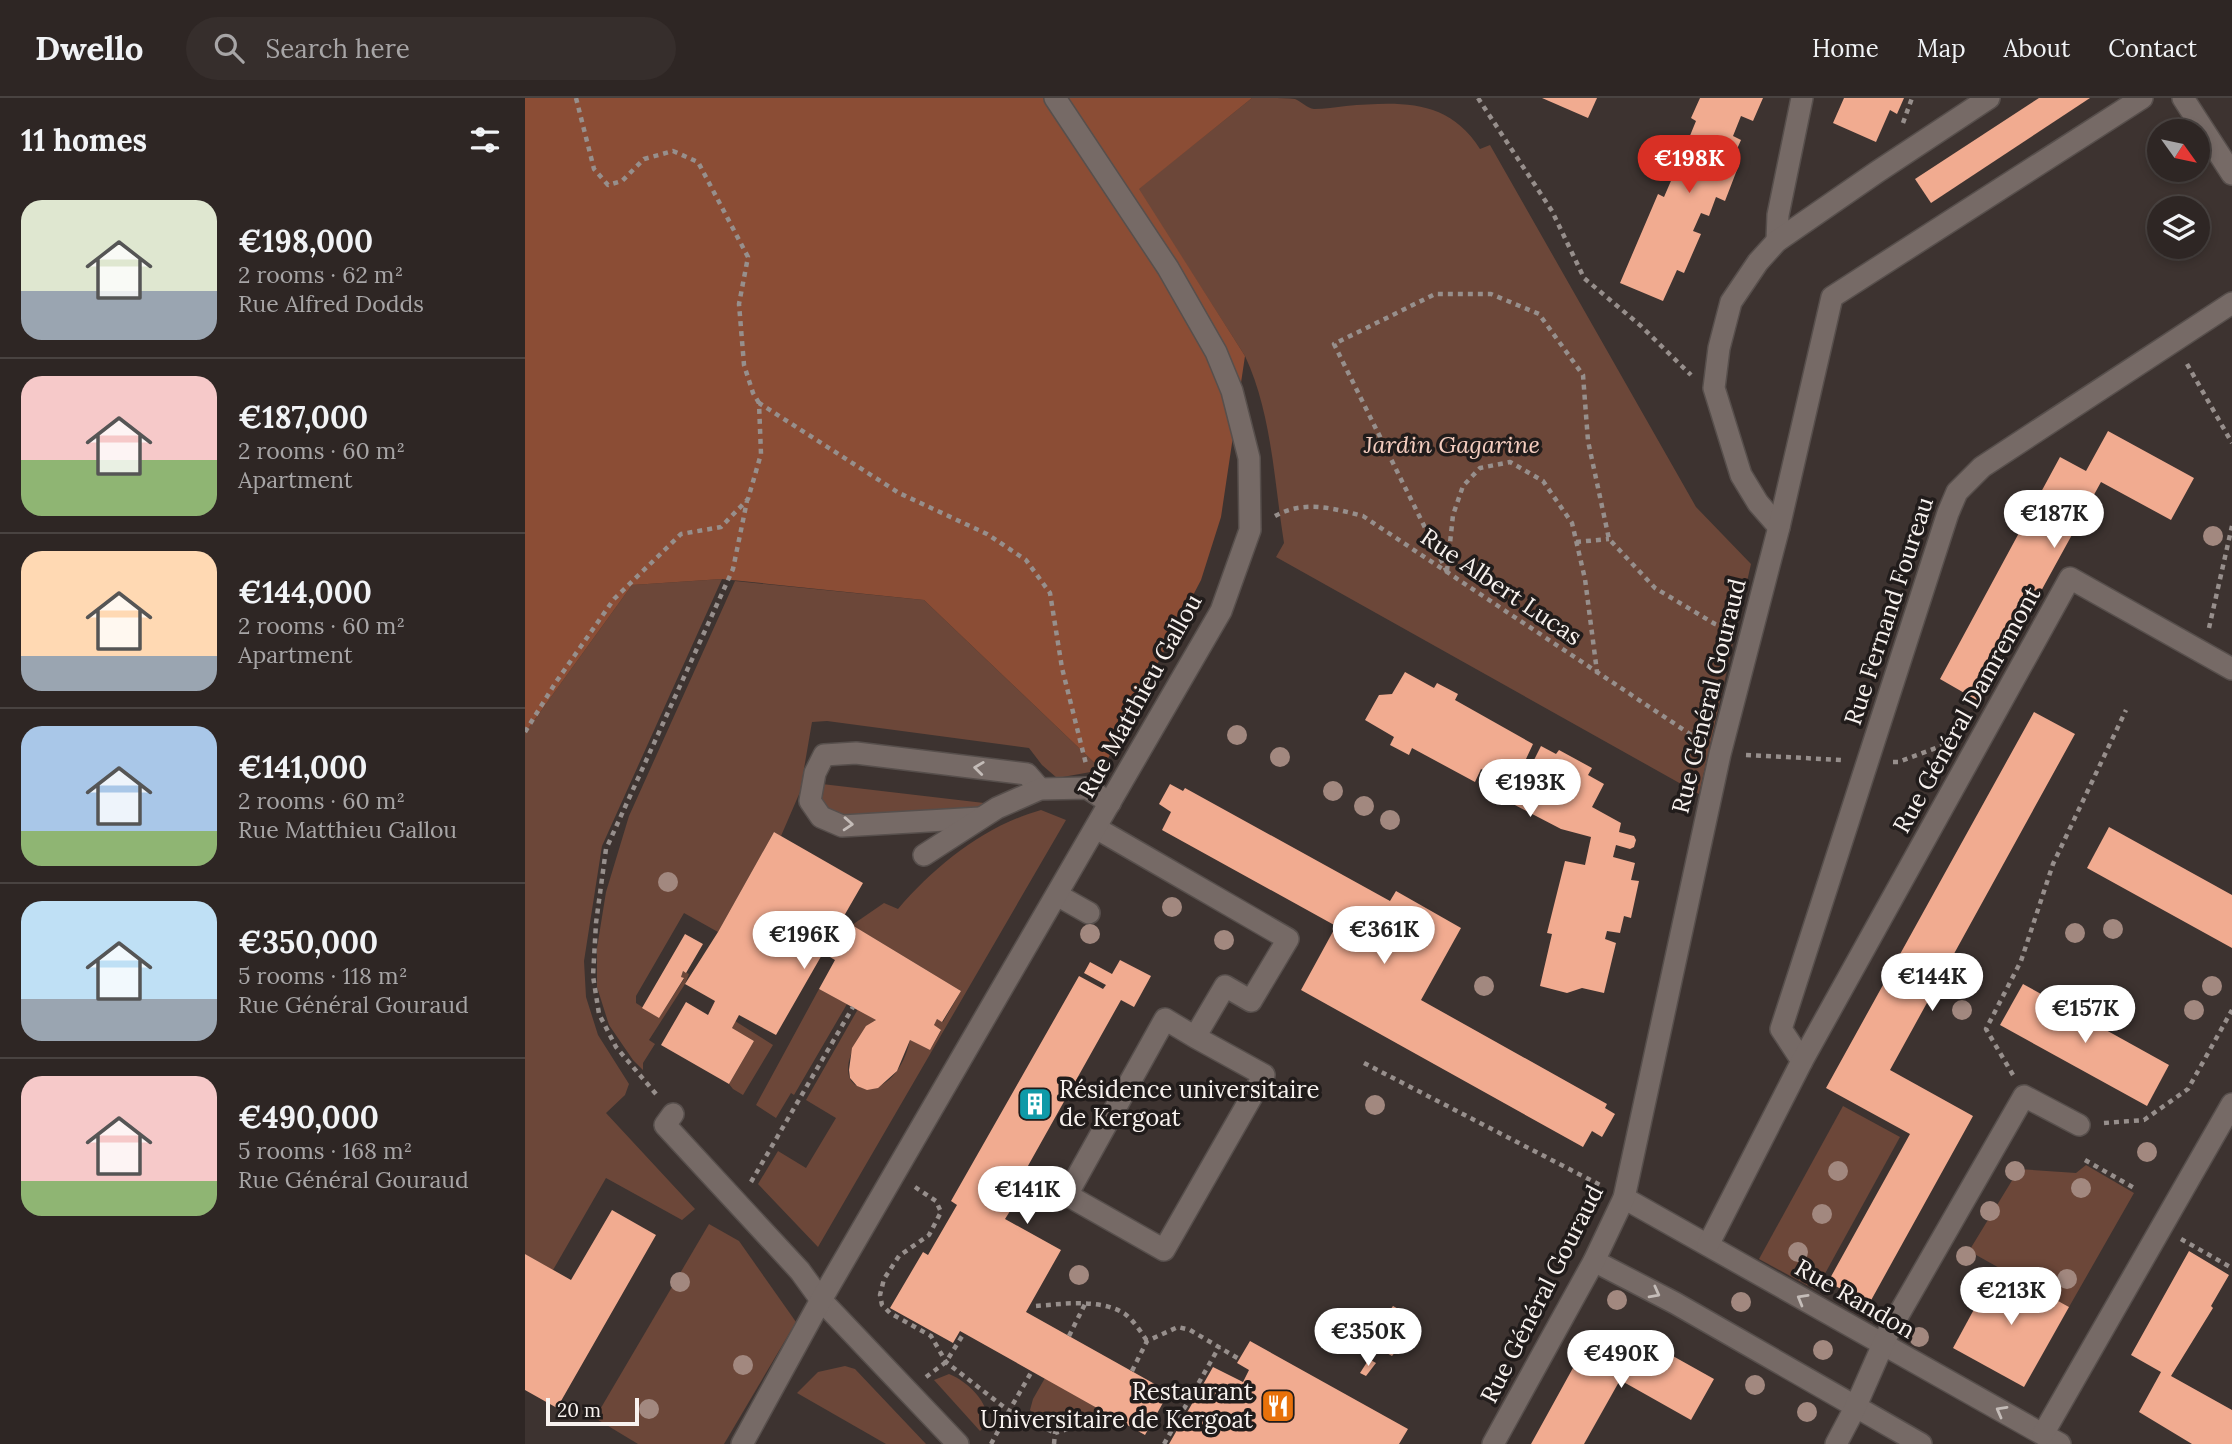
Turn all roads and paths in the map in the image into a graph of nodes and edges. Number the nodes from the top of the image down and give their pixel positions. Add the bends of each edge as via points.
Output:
1 (576, 98) edge
2 (1055, 98) edge
3 (1478, 98) edge
4 (1802, 98) edge
5 (1989, 98) edge
6 (2142, 98) edge
7 (2183, 98) edge
8 (2232, 174) edge
9 (1777, 241) junction
10 (2232, 303) edge
11 (2174, 342) junction
12 (759, 403) junction
13 (1719, 403) junction
14 (2232, 443) edge
15 (748, 499) junction
16 (2232, 526) edge
17 (1779, 527) junction
18 (1249, 530) junction
19 (1609, 540) junction
20 (1576, 542) junction
21 (1447, 572) junction
22 (1749, 635) junction
23 (2203, 653) junction
24 (2232, 669) edge
25 (1597, 672) junction
26 (2126, 710) dead end
27 (1985, 730) junction
28 (525, 732) edge
29 (1720, 754) junction
30 (1867, 762) junction
31 (1040, 789) junction
32 (1110, 803) junction
33 (980, 818) junction
34 (1096, 828) junction
35 (924, 855) dead end
36 (1057, 895) junction
37 (1089, 913) dead end
38 (853, 1007) dead end
39 (2232, 1010) edge
40 (1195, 1037) junction
41 (1802, 1061) junction
42 (1364, 1063) dead end
43 (2024, 1096) junction
44 (2232, 1104) edge
45 (673, 1114) joint
46 (2079, 1125) joint
47 (2085, 1160) dead end
48 (910, 1184) dead end
49 (2136, 1189) dead end
50 (1624, 1198) junction
51 (738, 1203) junction
52 (2176, 1236) dead end
53 (1708, 1245) junction
54 (1594, 1261) junction
55 (2232, 1268) edge
56 (821, 1300) junction
57 (1085, 1304) junction
58 (1036, 1306) dead end
59 (964, 1333) dead end
60 (1069, 1336) dead end
61 (1147, 1341) junction
62 (1883, 1345) junction
63 (1219, 1347) junction
64 (1239, 1359) dead end
65 (946, 1362) junction
66 (1032, 1371) dead end
67 (1132, 1371) dead end
68 (921, 1380) dead end
69 (1855, 1408) junction
70 (1009, 1411) junction
71 (1111, 1415) dead end
72 (1055, 1433) junction
73 (2052, 1439) edge
74 (742, 1444) edge
75 (958, 1444) edge
76 (991, 1444) edge
77 (1054, 1444) edge
78 (1164, 1444) edge
79 (1493, 1444) edge
80 (1836, 1444) edge
81 (1921, 1444) edge

1 - 12 path via 594,169 608,185 622,181 644,159 673,150 698,162 748,257 739,304 744,365
2 - 18 street, Rue Matthieu Gallou via 1168,268 1216,352 1232,391 1249,458
3 - 13 path via 1552,211 1584,278 1641,326
4 - 9 street
5 - 9 street
6 - 17 street, Rue Général Gouraud via 1832,297
7 - 8 street
9 - 13 street via 1731,302 1714,388
10 - 11 street, Rue Fernand Foureau
11 - 14 path
11 - 30 street, Rue Fernand Foureau via 1982,467 1957,492
12 - 15 path via 761,454
12 - 32 path via 899,493 987,534 1026,560 1050,593 1085,763
13 - 17 street via 1741,475
15 - 28 path via 720,527 681,534 614,599
15 - 45 path via 733,569 607,849 596,923 593,976 599,1014 616,1047
16 - 23 path
17 - 22 street, Rue Général Gouraud
18 - 21 path, Rue Albert Lucas via 1283,512 1320,505 1363,516
18 - 32 street, Rue Matthieu Gallou via 1221,611
19 - 20 path
19 - 21 path via 1588,441 1583,375 1539,314 1491,294 1435,294 1334,344
19 - 22 path via 1655,588 1715,624
20 - 21 path via 1572,523 1543,481 1510,462 1480,468 1463,485 1453,515
20 - 25 path
21 - 25 path, Rue Albert Lucas
22 - 29 street, Rue Général Gouraud
23 - 24 street, Rue Général Damremont
23 - 27 street, Rue Général Damremont via 2070,578
25 - 29 path, Rue Albert Lucas
26 - 43 path via 2053,864 2021,961 1986,1029
27 - 30 path via 1899,762
27 - 41 street, Rue Général Damremont
29 - 30 path
29 - 50 street, Rue Général Gouraud
30 - 41 street, Rue Fernand Foureau via 1781,1029
31 - 32 street via 1087,788
31 - 33 street
31 -> 33 street via 1027,774 856,753 824,755 815,772 810,800 821,817 842,826
32 - 34 street, Rue Matthieu Gallou
33 - 35 street
34 - 36 street, Rue Matthieu Gallou
34 - 40 street via 1288,939 1251,1001 1225,986
36 - 37 street
36 - 56 street, Rue Matthieu Gallou
38 - 51 path
39 - 46 path via 2188,1089 2144,1120
40 - 40 street via 1264,1075 1164,1250 1066,1195 1165,1018
41 - 53 street, Rue Général Damremont
42 - 50 path
43 - 46 street
43 - 62 street
44 - 73 street
45 - 51 street via 665,1125
47 - 49 path
48 - 65 path via 936,1201 941,1212 929,1235 899,1256 884,1279 882,1305 931,1336
50 - 53 street, Rue Randon
50 - 54 street, Rue Général Gouraud
51 - 56 street
52 - 55 path
62 -> 53 street, Rue Randon
54 -> 69 street
54 - 79 street, Rue Général Gouraud
56 - 74 street, Rue Matthieu Gallou
56 - 75 street
57 - 58 path
57 - 60 path
57 - 61 path via 1126,1315
59 - 65 path
61 - 63 path via 1178,1327
61 - 67 path
62 - 69 street
73 -> 62 street, Rue Randon
63 - 64 path
63 - 78 path
65 - 68 path
65 - 70 path
66 - 70 path
69 - 80 street
69 - 81 street
70 - 72 path
70 - 76 path
71 - 72 path
72 - 77 path

